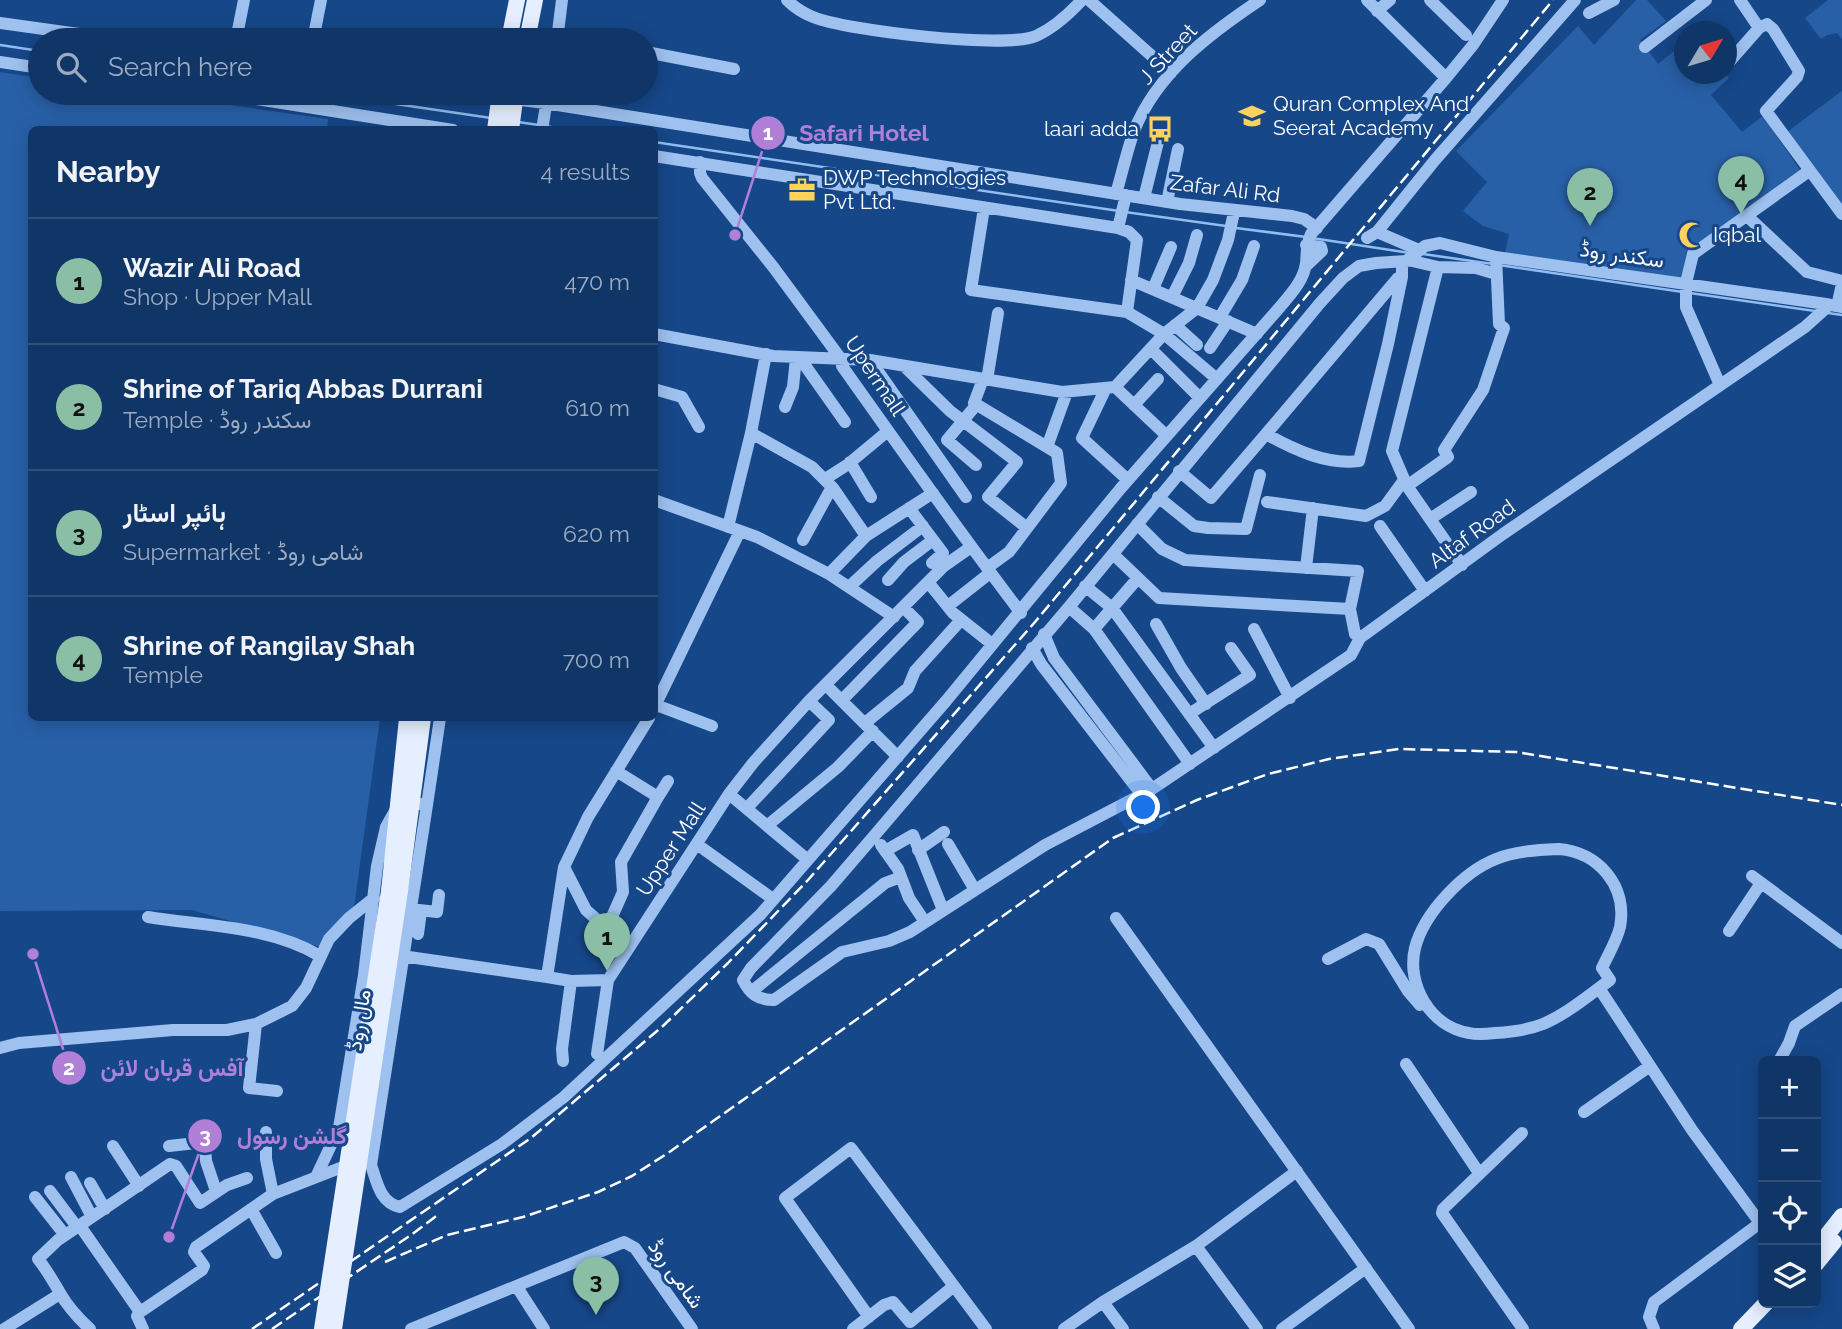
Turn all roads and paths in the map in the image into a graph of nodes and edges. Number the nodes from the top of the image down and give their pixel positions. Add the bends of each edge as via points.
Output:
1 (244, 0) edge
2 (321, 0) edge
3 (517, 0) edge
4 (535, 0) edge
5 (543, 0) edge
6 (562, 0) edge
7 (787, 0) edge
8 (1082, 0) edge
9 (1089, 0) edge
10 (1259, 0) edge
11 (1367, 0) edge
12 (1390, 0) edge
13 (1430, 0) edge
14 (1503, 0) edge
15 (1575, 0) edge
16 (1614, 0) edge
17 (1706, 0) edge
18 (1740, 0) edge
19 (1377, 11) junction
20 (1589, 13) dead end
21 (532, 17) junction
22 (0, 23) edge
23 (36, 28) edge
24 (238, 28) edge
25 (315, 28) edge
26 (511, 28) edge
27 (530, 28) edge
28 (559, 28) edge
29 (1759, 28) junction
30 (1466, 35) dead end
31 (1645, 47) dead end
32 (1737, 53) edge
33 (658, 54) edge
34 (0, 62) edge
35 (28, 66) edge
36 (734, 69) dead end
37 (1171, 73) junction
38 (1446, 78) junction
39 (298, 105) edge
40 (506, 105) edge
41 (546, 105) edge
42 (564, 105) edge
43 (428, 126) edge
44 (503, 126) edge
45 (543, 126) edge
46 (1159, 138) dead end
47 (1178, 149) dead end
48 (658, 157) edge
49 (700, 162) junction
50 (1809, 171) junction
51 (1122, 198) junction
52 (1144, 198) junction
53 (1167, 202) junction
54 (984, 208) junction
55 (1842, 214) edge
56 (1746, 216) junction
57 (1233, 217) junction
58 (1119, 226) junction
59 (1197, 235) dead end
60 (1310, 238) junction
61 (1254, 246) dead end
62 (1171, 247) dead end
63 (1411, 256) junction
64 (1496, 266) junction
65 (1438, 267) junction
66 (1402, 277) junction
67 (1132, 280) junction
68 (1842, 283) edge
69 (1686, 284) junction
70 (1153, 289) junction
71 (1172, 297) junction
72 (1197, 308) junction
73 (1829, 309) edge
74 (1127, 312) junction
75 (998, 313) dead end
76 (1224, 319) junction
77 (1170, 330) junction
78 (1257, 334) junction
79 (658, 335) edge
80 (1151, 349) junction
81 (766, 354) junction
82 (800, 358) junction
83 (841, 359) junction
84 (870, 360) junction
85 (904, 366) junction
86 (985, 379) junction
87 (1158, 379) dead end
88 (1217, 379) junction
89 (1720, 385) junction
90 (1110, 387) junction
91 (658, 391) edge
92 (1067, 392) junction
93 (1200, 398) junction
94 (977, 404) junction
95 (1134, 405) junction
96 (785, 407) dead end
97 (964, 420) junction
98 (845, 422) dead end
99 (699, 427) dead end
100 (888, 431) junction
101 (751, 433) junction
102 (1266, 434) junction
103 (1167, 436) junction
104 (1047, 447) junction
105 (850, 462) junction
106 (976, 465) dead end
107 (1179, 471) junction
108 (1260, 475) dead end
109 (1128, 480) junction
110 (829, 483) junction
111 (1406, 483) junction
112 (1471, 492) dead end
113 (933, 493) junction
114 (871, 497) dead end
115 (966, 497) dead end
116 (1158, 497) junction
117 (658, 501) edge
118 (1267, 502) dead end
119 (909, 508) junction
120 (1312, 508) junction
121 (1430, 519) junction
122 (1137, 524) junction
123 (923, 526) junction
124 (1380, 526) dead end
125 (1027, 528) junction
126 (734, 529) junction
127 (866, 536) junction
128 (803, 540) dead end
129 (933, 540) junction
130 (971, 547) junction
131 (1113, 554) junction
132 (932, 563) dead end
133 (1462, 565) junction
134 (1306, 568) junction
135 (988, 570) junction
136 (829, 574) junction
137 (1138, 578) junction
138 (888, 580) dead end
139 (928, 582) junction
140 (1085, 586) junction
141 (849, 587) junction
142 (1425, 591) junction
143 (948, 606) junction
144 (1069, 607) junction
145 (904, 608) junction
146 (1112, 608) junction
147 (1350, 609) junction
148 (1021, 612) junction
149 (894, 617) junction
150 (961, 620) junction
151 (1156, 624) dead end
152 (1094, 629) junction
153 (1254, 629) dead end
154 (1044, 634) junction
155 (1360, 638) junction
156 (992, 644) junction
157 (1231, 648) dead end
158 (1028, 653) junction
159 (658, 678) edge
160 (668, 681) junction
161 (826, 685) junction
162 (1290, 698) junction
163 (842, 700) junction
164 (658, 701) edge
165 (809, 701) junction
166 (1206, 704) junction
167 (658, 708) edge
168 (1189, 714) junction
169 (407, 721) edge
170 (423, 721) edge
171 (439, 721) edge
172 (647, 721) edge
173 (712, 726) dead end
174 (869, 727) junction
175 (1214, 748) junction
176 (898, 757) junction
177 (1190, 764) junction
178 (615, 771) junction
179 (668, 781) dead end
180 (1147, 792) junction
181 (730, 794) junction
182 (658, 797) junction
183 (411, 805) junction
184 (747, 808) junction
185 (768, 825) junction
186 (874, 836) junction
187 (698, 845) junction
188 (918, 850) junction
189 (885, 851) junction
190 (808, 860) junction
191 (564, 867) junction
192 (901, 877) junction
193 (975, 890) junction
194 (394, 891) junction
195 (439, 895) dead end
196 (374, 898) junction
197 (773, 899) junction
198 (415, 910) junction
199 (943, 910) junction
200 (148, 918) dead end
201 (1116, 918) dead end
202 (925, 922) junction
203 (1729, 931) dead end
204 (418, 934) dead end
205 (1842, 943) edge
206 (320, 956) junction
207 (402, 956) junction
208 (1328, 959) dead end
209 (547, 976) junction
210 (608, 980) junction
211 (571, 981) junction
212 (1599, 988) junction
213 (751, 992) junction
214 (1842, 994) edge
215 (1434, 1014) junction
216 (256, 1024) junction
217 (0, 1048) edge
218 (597, 1054) dead end
219 (1782, 1056) edge
220 (563, 1060) dead end
221 (1406, 1064) dead end
222 (1650, 1066) junction
223 (278, 1091) dead end
224 (1584, 1112) dead end
225 (204, 1127) dead end
226 (266, 1132) dead end
227 (1522, 1133) dead end
228 (205, 1142) junction
229 (113, 1146) dead end
230 (169, 1146) dead end
231 (371, 1165) junction
232 (1297, 1171) junction
233 (1479, 1173) junction
234 (71, 1177) dead end
235 (316, 1177) junction
236 (247, 1178) dead end
237 (90, 1183) dead end
238 (139, 1186) junction
239 (50, 1191) dead end
240 (216, 1191) junction
241 (273, 1194) junction
242 (35, 1197) dead end
243 (105, 1209) junction
244 (251, 1209) junction
245 (1842, 1216) edge
246 (93, 1217) junction
247 (1758, 1220) edge
248 (78, 1227) junction
249 (1758, 1228) edge
250 (1842, 1232) edge
251 (65, 1235) junction
252 (1819, 1245) edge
253 (1196, 1246) junction
254 (276, 1253) dead end
255 (1821, 1258) edge
256 (1366, 1268) junction
257 (954, 1286) junction
258 (517, 1287) junction
259 (60, 1294) junction
260 (1103, 1302) junction
261 (1761, 1308) edge
262 (1775, 1308) edge
263 (140, 1312) junction
264 (869, 1317) junction
265 (80, 1326) edge
266 (912, 1326) edge
267 (6, 1328) edge
268 (143, 1329) edge
269 (322, 1329) edge
270 (334, 1329) edge
271 (411, 1329) edge
272 (544, 1329) edge
273 (692, 1329) edge
274 (853, 1329) edge
275 (986, 1329) edge
276 (1064, 1329) edge
277 (1122, 1329) edge
278 (1257, 1329) edge
279 (1282, 1329) edge
280 (1409, 1329) edge
281 (1523, 1329) edge
282 (1654, 1329) edge
283 (1741, 1329) edge
284 (1755, 1329) edge

1 - 24 street
2 - 25 street
3 - 26 main road
4 - 21 main road
5 - 21 main road
6 - 28 street
7 - 8 street via 815,18 851,27 984,41 1034,37 1066,17
9 - 37 street
10 - 37 street, J Street via 1223,24
11 - 19 street
12 - 19 street
13 - 30 street
14 - 38 street
15 - 63 street via 1372,235
16 - 20 street
17 - 31 street
18 - 29 street
19 - 38 street
21 - 27 main road
22 - 23 street
29 - 32 street
29 - 50 street via 1766,24 1773,29 1798,71 1797,78 1766,111
33 - 36 street
34 - 35 street
37 - 51 street, J Street via 1135,130
38 - 60 street
39 - 43 street
40 - 44 main road
41 - 45 street
42 - 51 street, Zafar Ali Rd
46 - 52 street
47 - 53 street
48 - 49 street
49 - 54 street
49 - 83 street, Upermall via 702,178
50 - 55 street
50 - 56 street
51 - 52 street, Zafar Ali Rd
51 - 58 street, J Street
52 - 53 street, Zafar Ali Rd
53 - 57 street, Zafar Ali Rd
54 - 58 street
54 - 74 street via 971,290
56 - 68 street via 1807,272
56 - 69 street via 1693,254
57 - 60 street, Zafar Ali Rd via 1304,219
57 - 72 street via 1213,280
58 - 67 street via 1137,240
59 - 71 street
60 - 78 street via 1306,267 1293,292
61 - 76 street
62 - 70 street
63 - 64 street, سکندر روڈ via 1431,243 1440,243
63 - 65 street
63 - 66 street
63 - 107 street via 1359,266 1343,278
64 - 65 street
64 - 69 street, سکندر روڈ
64 - 111 street via 1499,324 1504,328 1483,390 1444,450 1448,457
65 - 111 street via 1392,451
66 - 102 street
66 - 102 street via 1359,461 1345,463 1294,450
67 - 70 street
67 - 74 street
68 - 73 street
69 - 73 street, سکندر روڈ
69 - 89 street via 1686,307
70 - 71 street
71 - 72 street
72 - 76 street
72 - 77 street
73 - 89 street, Altaf Road
74 - 77 street
75 - 86 street
76 - 77 street via 1203,346
76 - 78 street
77 - 80 street
77 - 88 street
78 - 88 street
79 - 81 street
80 - 90 street
80 - 93 street
81 - 82 street
81 - 101 street
82 - 83 street
82 - 96 street
82 - 98 street
83 - 84 street
83 - 100 street, Upermall
84 - 85 street
84 - 115 street
85 - 86 street
85 - 97 street
86 - 92 street
86 - 94 street
87 - 95 street
88 - 93 street
89 - 133 street, Altaf Road
90 - 92 street
90 - 95 street
90 - 109 street via 1082,438
91 - 99 street via 682,397
92 - 104 street
93 - 103 street
94 - 97 street
94 - 104 street
95 - 103 street
97 - 106 street via 947,440
97 - 125 street via 1017,462 988,497
100 - 105 street
100 - 113 street, Upermall
101 - 110 street via 812,467
101 - 126 street
102 - 107 street via 1211,498
103 - 109 street
104 - 125 street via 1057,453 1061,483
105 - 110 street
105 - 114 street
107 - 116 street
108 - 116 street via 1246,529 1194,526
109 - 148 street
110 - 127 street
110 - 128 street
111 - 120 street via 1385,506 1366,516
111 - 121 street
112 - 121 street
113 - 119 street
113 - 130 street, Upermall
116 - 122 street
117 - 126 street
118 - 120 street
119 - 123 street
119 - 127 street
120 - 134 street
121 - 133 street
122 - 131 street
122 - 134 street via 1162,550 1185,560
123 - 129 street
123 - 141 street
124 - 142 street
125 - 135 street
126 - 136 street
126 - 160 street
127 - 136 street
129 - 132 street via 943,553
129 - 138 street
130 - 135 street, Upermall
130 - 139 street, Upper Mall
131 - 137 street
131 - 140 street
133 - 142 street, Altaf Road
134 - 147 street via 1358,571
135 - 143 street
135 - 148 street, Upermall
136 - 141 street
137 - 146 street
137 - 147 street via 1159,598
139 - 143 street
139 - 145 street, Upper Mall
140 - 144 street
140 - 146 street
141 - 149 street
142 - 155 street, Altaf Road
143 - 150 street
144 - 152 street
144 - 154 street
145 - 149 street, Upper Mall
145 - 163 street via 918,622
146 - 152 street
146 - 168 street
147 - 155 street
148 - 156 street
149 - 161 street, Upper Mall
150 - 156 street
150 - 174 street via 915,671 908,688
151 - 166 street
152 - 177 street
153 - 162 street
154 - 158 street
154 - 180 street via 1054,658
155 - 162 street, Altaf Road via 1351,655
156 - 176 street
157 - 166 street via 1250,675
158 - 180 street
158 - 186 street
159 - 160 street
160 - 164 street
161 - 163 street
161 - 165 street, Upper Mall
162 - 175 street, Altaf Road
163 - 174 street
165 - 181 street, Upper Mall
165 - 184 street via 829,720
166 - 168 street
167 - 173 street
168 - 175 street
169 - 183 main road, مال روڈ
170 - 183 main road, مال روڈ
171 - 183 street
172 - 178 street
174 - 176 street
174 - 185 street via 838,767
175 - 177 street, Altaf Road
176 - 190 street
177 - 180 street, Altaf Road
178 - 182 street
178 - 191 street
179 - 182 street
180 - 193 street, Altaf Road via 1045,845
181 - 184 street
181 - 187 street, Upper Mall
182 - 191 street via 621,862 623,892 607,925 586,910
183 - 194 main road, مال روڈ
183 - 196 street via 386,827
183 - 198 street
184 - 185 street
185 - 190 street
186 - 189 street
186 - 213 street via 751,968 743,980
187 - 197 street
187 - 210 street, Upper Mall
188 - 189 street via 913,835
188 - 193 street via 946,838
188 - 199 street
189 - 192 street
190 - 197 street
191 - 209 street
192 - 202 street
192 - 213 street via 885,883
193 - 199 street, Altaf Road
194 - 269 main road, مال روڈ, bridge
194 - 270 main road, مال روڈ, bridge
195 - 198 street via 437,912
196 - 206 street via 328,939
196 - 235 street via 339,1128
197 - 231 street via 594,1070 502,1144 400,1207 392,1206 380,1192
198 - 204 street
198 - 207 street
199 - 202 street, Altaf Road
200 - 206 street via 278,938
201 - 232 street
202 - 213 street, Altaf Road via 889,942 842,952 774,1000 762,1000
203 - 205 street via 1756,880
206 - 216 street via 292,1006
207 - 209 street
207 - 231 street
208 - 215 street via 1366,939 1373,940 1408,991
209 - 211 street
210 - 211 street
210 - 218 street
211 - 220 street
212 - 215 street via 1552,1020 1513,1031 1468,1033
212 - 215 street via 1610,980 1602,968 1620,929 1618,892 1606,871 1586,856 1573,850 1529,850 1494,860 1464,880 1429,918 1415,947 1413,971 1419,995
212 - 222 street
214 - 219 street via 1796,1026
216 - 217 street
216 - 223 street via 249,1088
221 - 233 street
222 - 224 street
222 - 247 street
225 - 228 street
226 - 241 street
227 - 233 street
228 - 230 street
228 - 240 street
229 - 238 street
231 - 235 street via 340,1168
232 - 253 street
232 - 256 street
233 - 281 street via 1442,1213
234 - 246 street
235 - 241 street
236 - 240 street
237 - 243 street
238 - 240 street via 170,1164 198,1202
238 - 243 street
239 - 248 street
241 - 244 street
242 - 251 street
243 - 246 street
244 - 254 street
244 - 263 street via 195,1247 202,1270
245 - 252 main road
246 - 248 street
248 - 251 street
248 - 263 street
249 - 282 street via 1654,1303 1649,1317
250 - 255 main road
251 - 259 street via 38,1259
253 - 260 street
253 - 278 street
256 - 279 street
256 - 280 street
257 - 264 street via 851,1148 785,1198
257 - 266 street
257 - 275 street
258 - 271 street
258 - 272 street
258 - 273 street, شامی روڈ via 628,1242
259 - 265 street
259 - 267 street
260 - 276 street
260 - 277 street
261 - 283 main road
262 - 284 main road
263 - 268 street via 137,1316
264 - 266 street via 893,1302
264 - 274 street

